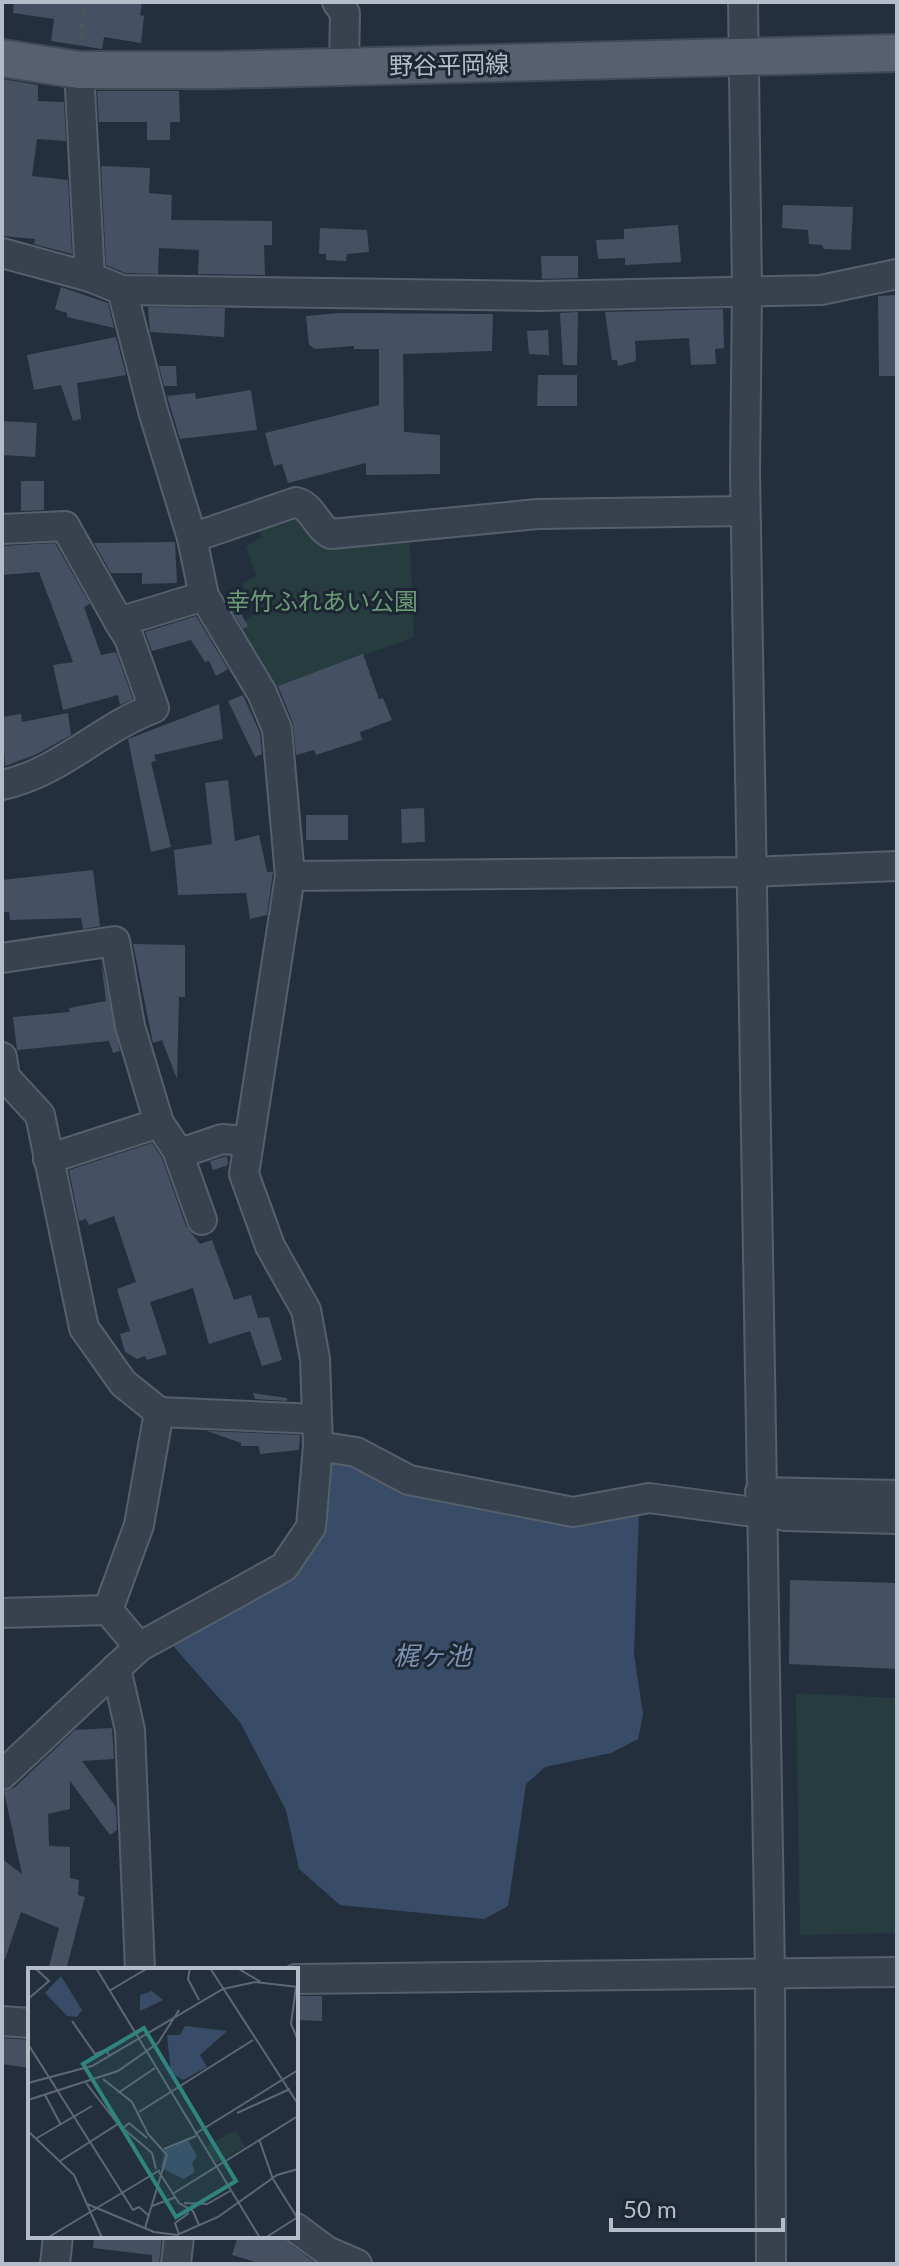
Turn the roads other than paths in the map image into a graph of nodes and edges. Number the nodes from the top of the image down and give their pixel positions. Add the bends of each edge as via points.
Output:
1 (337, 2) edge
2 (743, 2) edge
3 (897, 53) edge
4 (742, 56) junction
5 (2, 58) edge
6 (344, 67) junction
7 (79, 70) junction
8 (2, 253) edge
9 (897, 274) edge
10 (90, 277) junction
11 (122, 290) junction
12 (747, 290) junction
13 (745, 511) junction
14 (2, 529) edge
15 (192, 538) junction
16 (204, 596) junction
17 (119, 622) junction
18 (2, 785) edge
19 (897, 866) edge
20 (750, 872) junction
21 (290, 876) junction
22 (2, 958) edge
23 (2, 1057) edge
24 (159, 1123) junction
25 (248, 1141) junction
26 (177, 1150) junction
27 (48, 1159) junction
28 (202, 1220) dead end
29 (159, 1412) junction
30 (318, 1433) junction
31 (897, 1495) edge
32 (769, 1507) junction
33 (897, 1519) edge
34 (108, 1610) junction
35 (2, 1613) edge
36 (139, 1647) junction
37 (116, 1668) junction
38 (2, 1775) edge
39 (140, 1968) edge
40 (897, 1972) edge
41 (770, 1973) junction
42 (298, 1979) edge
43 (2, 2021) edge
44 (28, 2023) edge
45 (298, 2229) edge
46 (58, 2238) edge
47 (179, 2238) edge
48 (55, 2264) edge
49 (176, 2264) edge
50 (357, 2264) edge
51 (771, 2264) edge

1 - 6 street via 345,13
2 - 4 street
3 - 4 main road, 野谷平岡線
4 - 6 main road, 野谷平岡線
4 - 12 street
5 - 7 main road, 野谷平岡線
6 - 7 main road, 野谷平岡線
7 - 10 street
8 - 10 street
9 - 12 street via 821,290
10 - 11 street
11 - 12 street via 508,296
11 - 15 street
12 - 13 street
13 - 15 street via 538,514 331,534 296,502
13 - 20 street
14 - 17 street via 65,526
15 - 16 street
16 - 17 street
16 - 21 street via 262,693 277,729
17 - 18 street via 154,708 121,720 42,773
19 - 20 street
20 - 21 street
20 - 32 street
21 - 25 street
22 - 24 street via 115,941 130,1026
23 - 27 street via 5,1077 40,1115
24 - 26 street
24 - 27 street
25 - 26 street via 222,1139
25 - 30 street via 244,1174 270,1246 306,1310 315,1359
26 - 28 street
27 - 29 street via 84,1328 123,1383
29 - 30 street
29 - 34 street via 139,1525
30 - 32 street via 409,1480 573,1512 649,1498
30 - 36 street via 311,1527 284,1567
31 - 32 street
32 - 33 street
32 - 41 street
34 - 35 street
34 - 36 street
36 - 37 street
37 - 38 street
37 - 39 street via 130,1730
40 - 41 street
41 - 42 street
41 - 51 street
43 - 44 street
45 - 50 street
46 - 48 street
47 - 49 street

